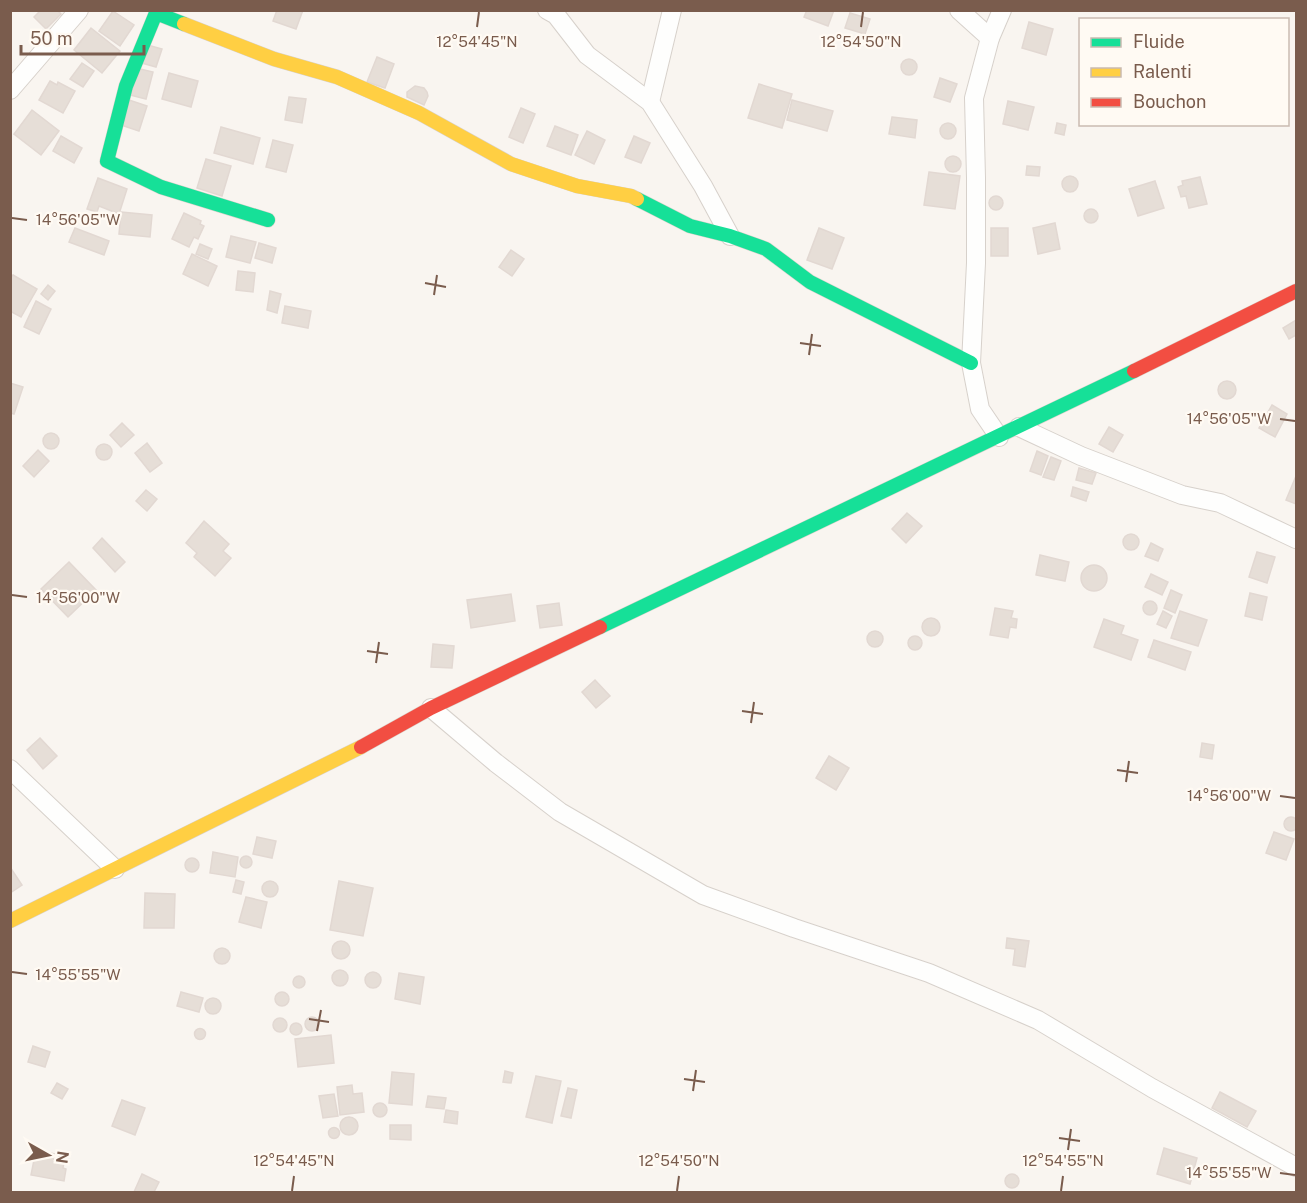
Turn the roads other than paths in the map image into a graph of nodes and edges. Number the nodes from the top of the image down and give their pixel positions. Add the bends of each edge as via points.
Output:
1 (79, 10) edge
2 (546, 10) edge
3 (672, 10) edge
4 (959, 10) edge
5 (1002, 10) edge
6 (990, 38) junction
7 (10, 90) edge
8 (650, 102) junction
9 (268, 220) dead end
10 (730, 236) junction
11 (1296, 291) edge
12 (971, 363) junction
13 (1019, 427) junction
14 (999, 437) junction
15 (1296, 539) edge
16 (431, 708) junction
17 (10, 768) edge
18 (115, 869) junction
19 (10, 921) edge
20 (1296, 1167) edge

1 - 7 street
2 - 8 street via 556,15 587,55
3 - 8 street
4 - 6 street
5 - 6 street
6 - 12 street via 974,98 976,263
8 - 10 street
9 - 10 main road via 161,188 106,161 112,128 140,45 156,13 274,59 337,77 419,113 511,164 577,186 631,196 690,226
10 - 12 main road via 766,249 810,282
11 - 13 main road
12 - 14 street via 980,409
13 - 14 main road
13 - 15 street via 1182,495 1220,503
14 - 16 main road
16 - 18 main road via 344,757
16 - 20 street via 560,812 703,895 928,973 1038,1020
17 - 18 street
18 - 19 main road

